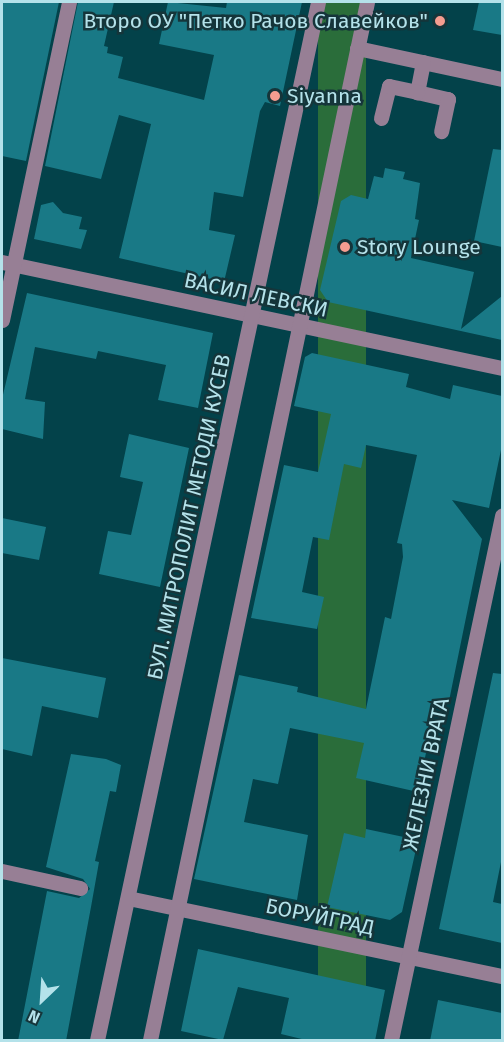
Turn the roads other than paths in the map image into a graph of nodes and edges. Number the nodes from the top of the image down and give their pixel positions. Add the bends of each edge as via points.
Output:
1 (69, 2) edge
2 (318, 2) edge
3 (367, 2) edge
4 (357, 48) junction
5 (423, 62) junction
6 (502, 79) edge
7 (417, 92) junction
8 (381, 118) dead end
9 (441, 131) dead end
10 (7, 263) edge
11 (254, 315) junction
12 (2, 320) edge
13 (300, 325) junction
14 (502, 368) edge
15 (502, 516) edge
16 (2, 871) edge
17 (80, 888) dead end
18 (128, 898) junction
19 (178, 908) junction
20 (409, 957) junction
21 (502, 976) edge
22 (97, 1041) edge
23 (150, 1041) edge
24 (391, 1041) edge

1 - 10 street
2 - 11 street, БУЛ. МИТРОПОЛИТ МЕТОДИ КУСЕВ
3 - 4 street
4 - 5 street
4 - 13 street
5 - 6 street
5 - 7 street
7 - 8 street via 389,86
7 - 9 street via 448,99
10 - 11 street, ВАСИЛ ЛЕВСКИ
10 - 12 street
11 - 13 street, ВАСИЛ ЛЕВСКИ
11 - 18 street, БУЛ. МИТРОПОЛИТ МЕТОДИ КУСЕВ
13 - 14 street, ВАСИЛ ЛЕВСКИ
13 - 19 street
15 - 20 street, ЖЕЛЕЗНИ ВРАТА
16 - 17 street
18 - 19 street, БОРУЙГРАД
18 - 22 street, БУЛ. МИТРОПОЛИТ МЕТОДИ КУСЕВ
19 - 20 street, БОРУЙГРАД
19 - 23 street
20 - 21 street, БОРУЙГРАД
20 - 24 street, ЖЕЛЕЗНИ ВРАТА

